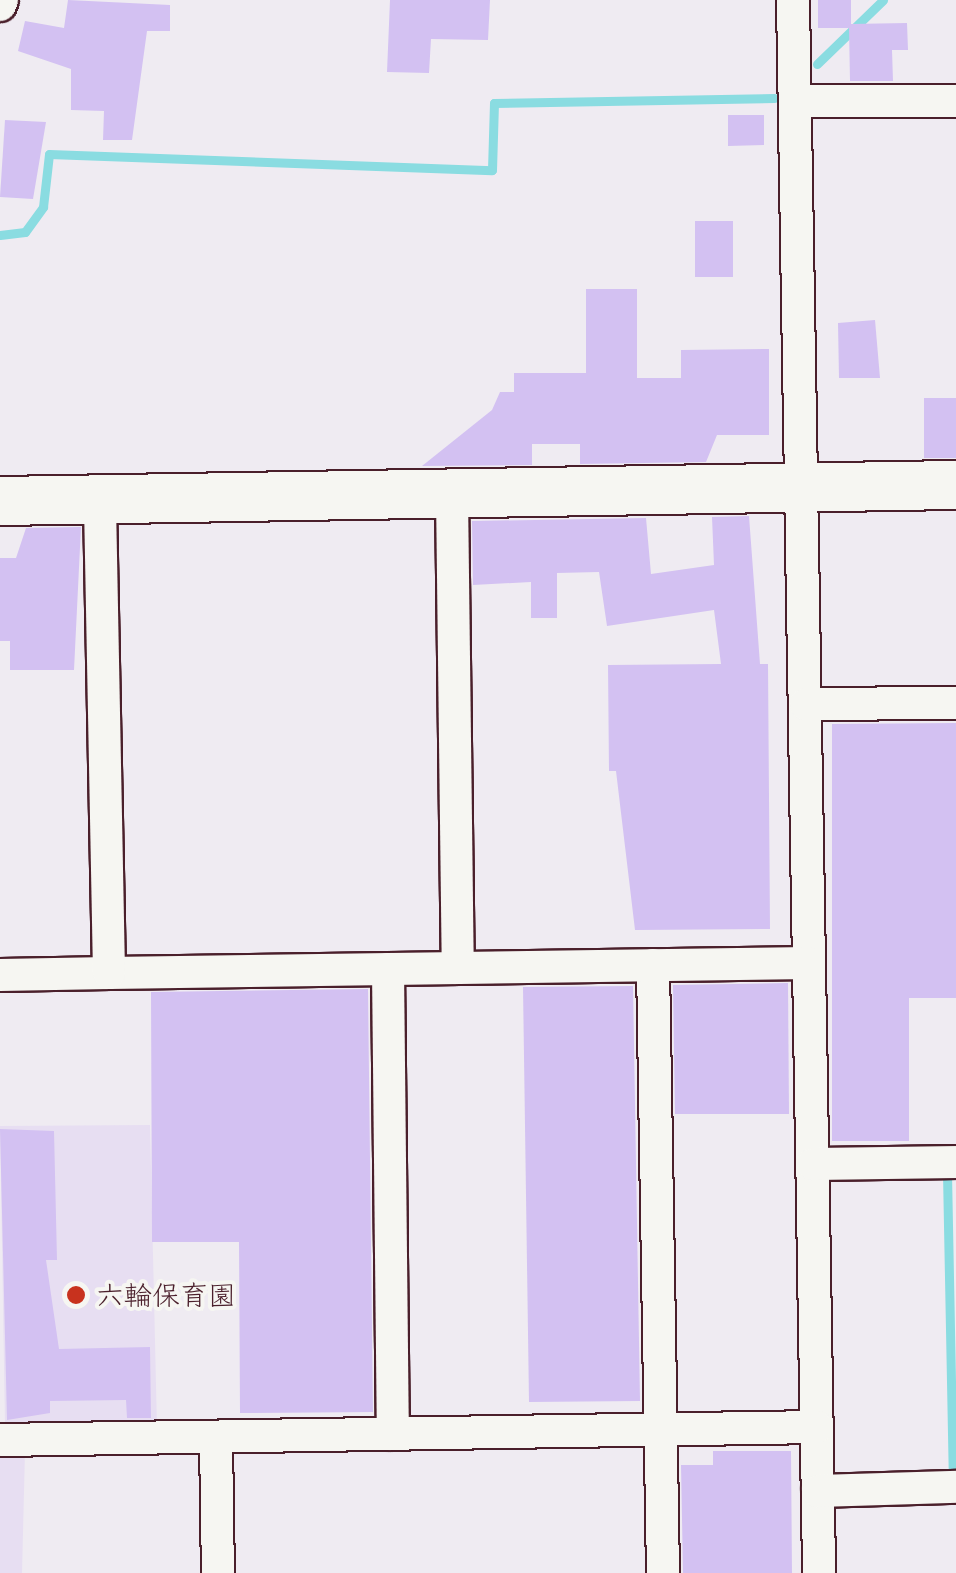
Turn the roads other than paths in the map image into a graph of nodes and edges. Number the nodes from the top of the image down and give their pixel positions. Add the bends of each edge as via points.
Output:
1 (793, 0) edge
2 (795, 102) junction
3 (956, 102) edge
4 (956, 486) edge
5 (802, 489) junction
6 (452, 494) junction
7 (100, 500) junction
8 (0, 501) edge
9 (956, 703) edge
10 (806, 704) junction
11 (810, 963) junction
12 (653, 965) junction
13 (458, 968) junction
14 (388, 969) junction
15 (109, 973) junction
16 (0, 975) edge
17 (956, 1162) edge
18 (813, 1164) junction
19 (817, 1427) junction
20 (660, 1430) junction
21 (392, 1434) junction
22 (216, 1437) junction
23 (0, 1440) edge
24 (956, 1487) edge
25 (818, 1491) junction
26 (218, 1573) edge
27 (663, 1573) edge
28 (819, 1573) edge

1 - 2 street
2 - 3 street
2 - 5 street
4 - 5 street
5 - 6 street
5 - 10 street
6 - 7 street
6 - 13 street
7 - 8 street
7 - 15 street
9 - 10 street
10 - 11 street
11 - 12 street
11 - 18 street
12 - 13 street
12 - 20 street
13 - 14 street
14 - 15 street
14 - 21 street
15 - 16 street
17 - 18 street
18 - 19 street
19 - 20 street
19 - 25 street
20 - 21 street
20 - 27 street
21 - 22 street
22 - 23 street
22 - 26 street
24 - 25 street
25 - 28 street

